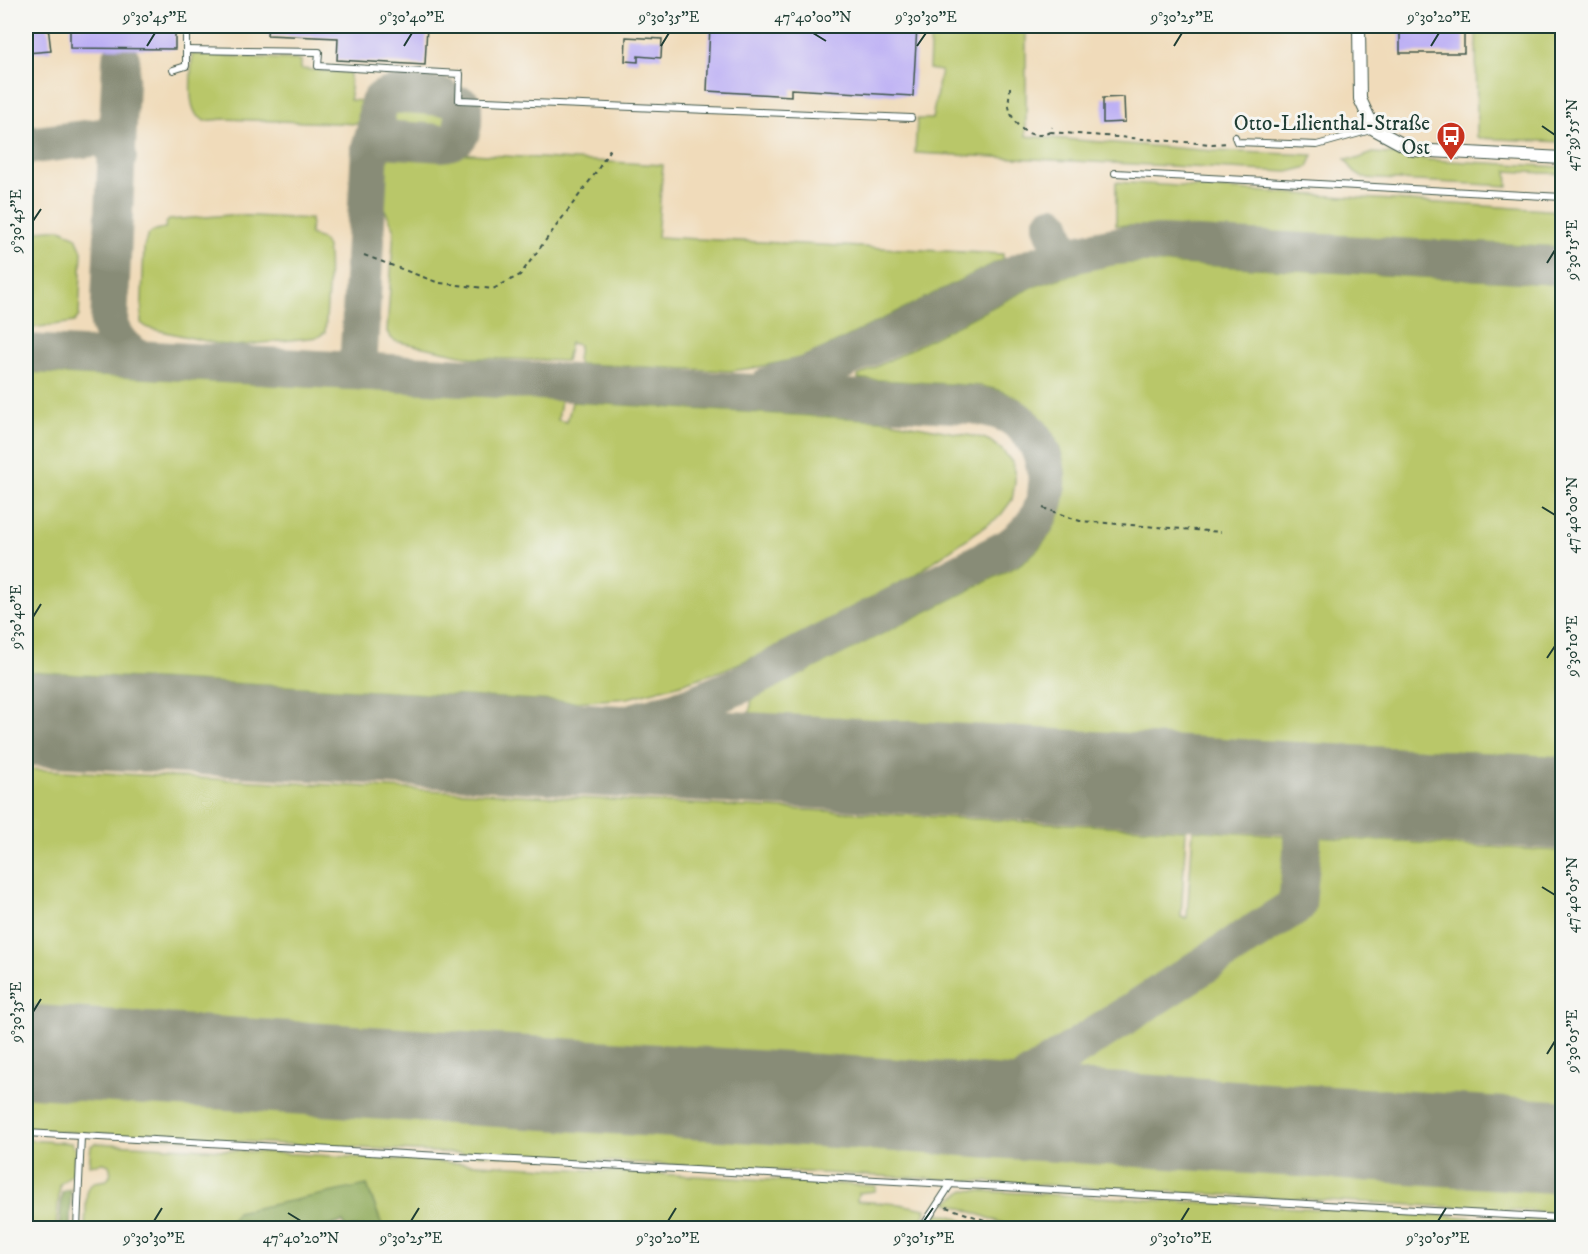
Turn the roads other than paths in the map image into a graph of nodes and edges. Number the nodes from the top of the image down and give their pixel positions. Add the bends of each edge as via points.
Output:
1 (186, 26) edge
2 (1359, 26) edge
3 (186, 50) junction
4 (173, 70) dead end
5 (911, 118) dead end
6 (1374, 129) junction
7 (1236, 140) road end
8 (1563, 158) edge
9 (1115, 172) dead end
10 (1563, 197) edge
11 (26, 1133) edge
12 (81, 1136) junction
13 (950, 1185) junction
14 (1563, 1218) edge
15 (77, 1228) edge
16 (922, 1228) edge

1 - 3 lane
2 - 6 street via 1360,99
3 - 4 lane via 186,66
3 - 5 lane via 319,52 318,66 460,74 459,100
6 - 7 lane via 1317,145
6 - 8 street via 1413,150
9 - 10 lane
11 - 12 lane
12 - 13 lane
12 - 15 lane
13 - 14 lane
13 - 16 lane

